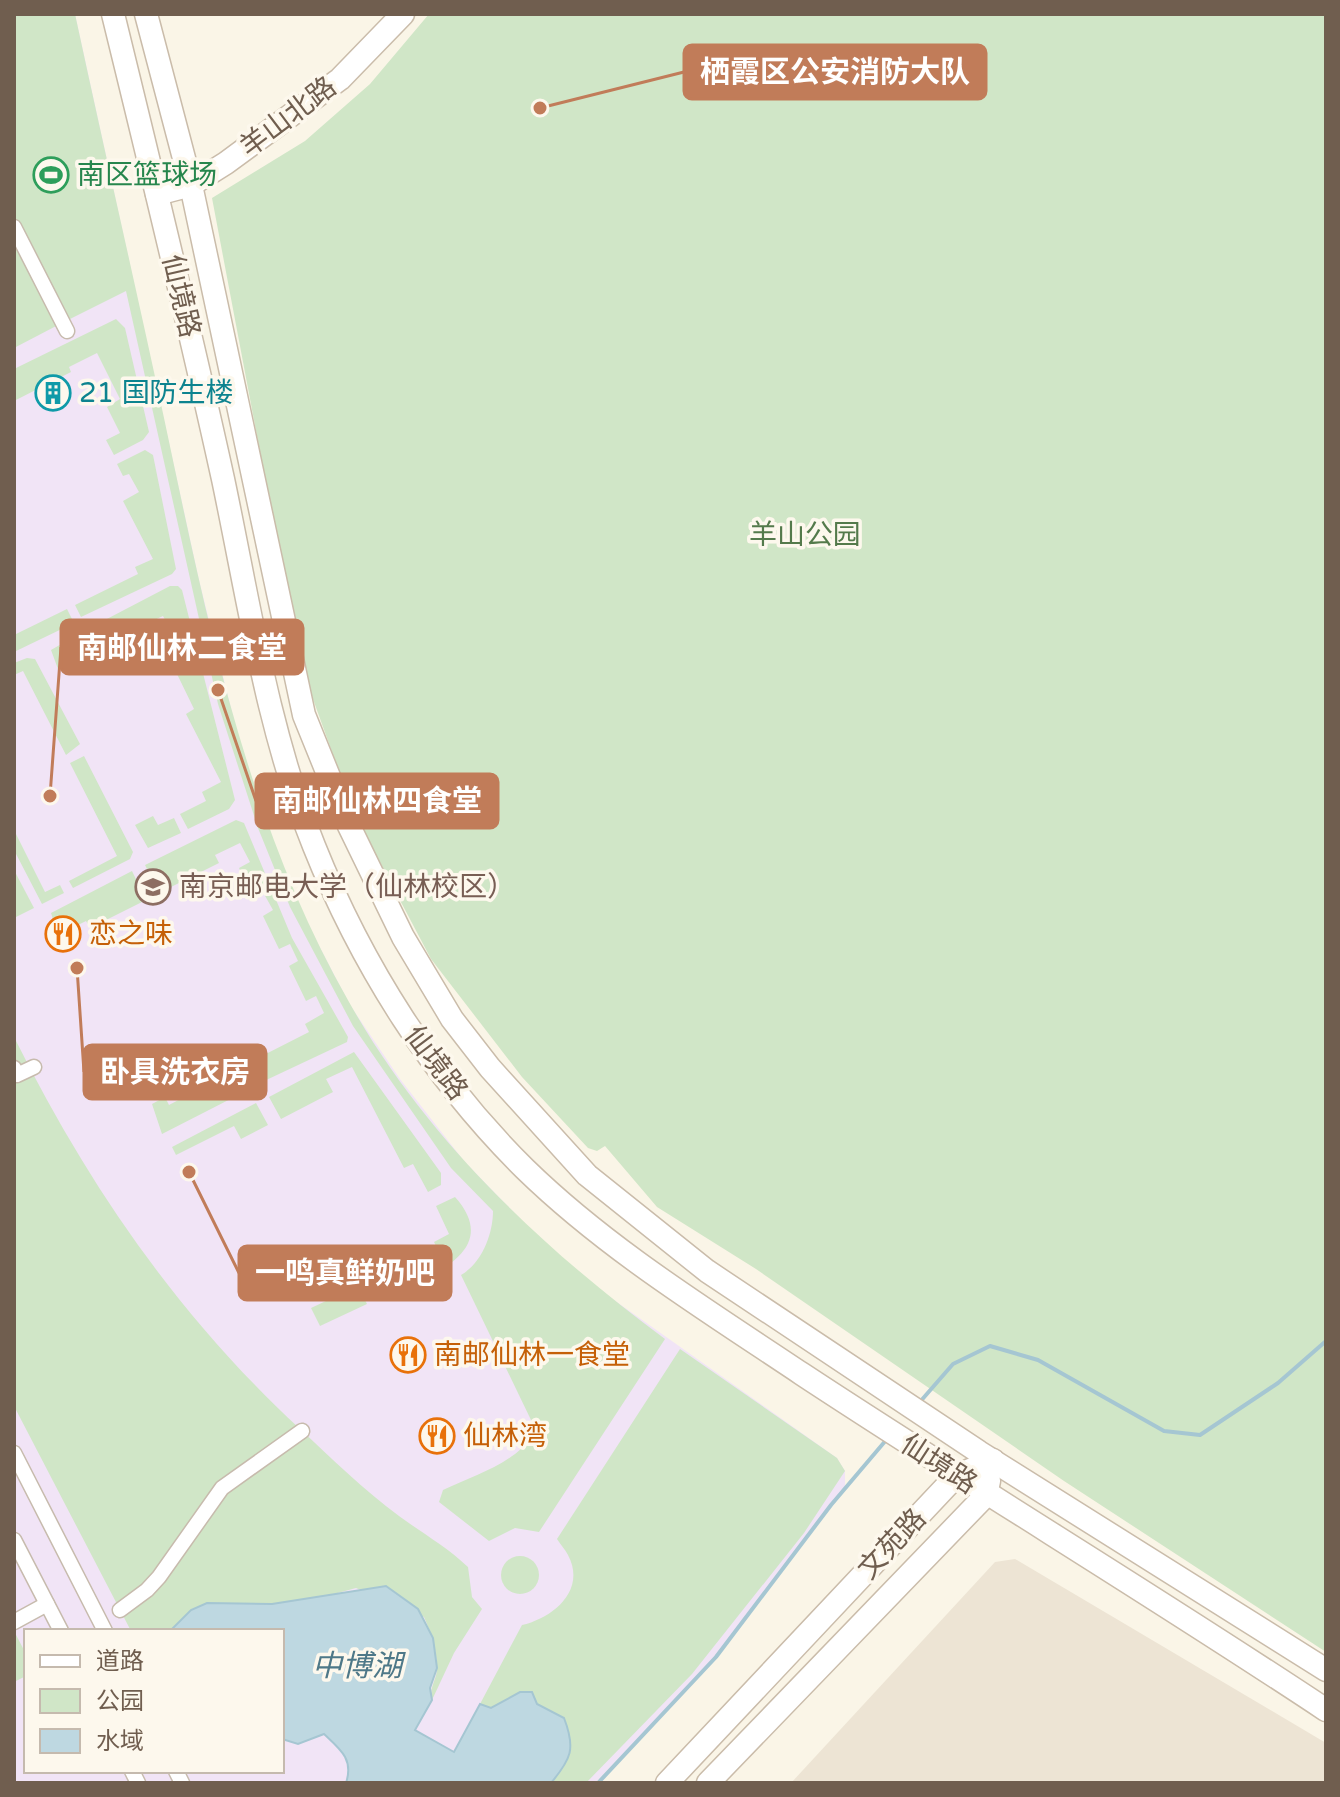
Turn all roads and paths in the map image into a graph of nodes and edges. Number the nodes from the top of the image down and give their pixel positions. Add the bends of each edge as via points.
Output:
1 (113, 14) edge
2 (146, 14) edge
3 (403, 14) edge
4 (191, 185) junction
5 (157, 194) junction
6 (14, 227) edge
7 (67, 331) dead end
8 (34, 1067) dead end
9 (14, 1068) edge
10 (302, 1431) dead end
11 (14, 1453) edge
12 (993, 1460) junction
13 (956, 1476) junction
14 (986, 1495) junction
15 (14, 1540) edge
16 (47, 1604) junction
17 (120, 1610) dead end
18 (14, 1622) edge
19 (60, 1629) edge
20 (104, 1629) edge
21 (1326, 1670) edge
22 (1326, 1710) edge
23 (667, 1783) edge
24 (708, 1783) edge

1 - 5 main road, 仙境路
2 - 4 main road, 仙境路
3 - 4 main road, 羊山北路 via 340,79
4 - 5 main road, 羊山北路
4 - 12 main road, 仙境路 via 304,715 349,826 403,937 452,1019 587,1175 707,1271
5 - 13 main road, 仙境路 via 289,776 342,907 401,1016 462,1100 527,1170 597,1229 696,1303
6 - 7 street
8 - 9 street via 17,1075
10 - 17 street via 222,1488 159,1577
11 - 20 street
12 - 13 main road, 文苑路
12 - 14 main road
12 - 21 main road, 仙境路
13 - 14 main road, 仙境路
13 - 23 main road, 文苑路
14 - 22 main road, 仙境路
14 - 24 main road, 文苑路
15 - 16 street
16 - 18 street
16 - 19 street

